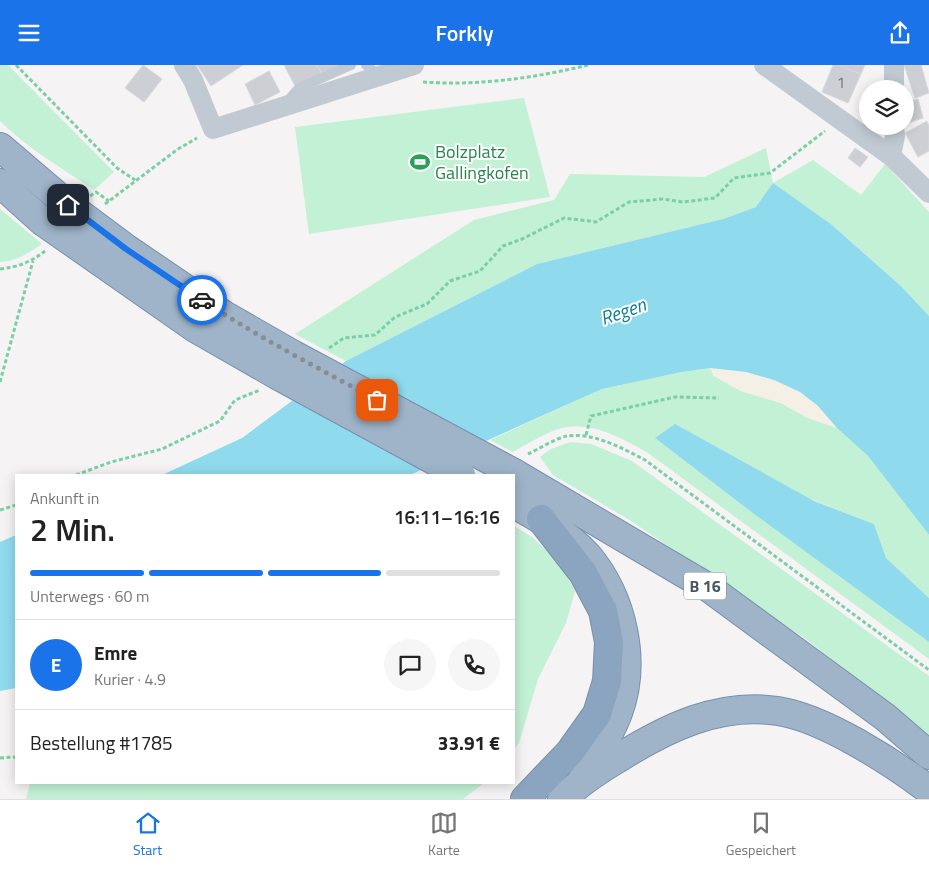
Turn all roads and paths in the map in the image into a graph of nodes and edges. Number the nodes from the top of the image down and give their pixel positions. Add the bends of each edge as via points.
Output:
1 (16, 65) edge
2 (184, 65) edge
3 (351, 65) edge
4 (588, 65) edge
5 (764, 65) edge
6 (894, 65) edge
7 (372, 70) edge
8 (415, 73) edge
9 (894, 80) edge
10 (280, 109) junction
11 (840, 121) junction
12 (213, 129) junction
13 (895, 135) edge
14 (0, 147) edge
15 (891, 156) junction
16 (135, 181) junction
17 (0, 183) edge
18 (929, 193) edge
19 (103, 206) dead end
20 (564, 219) dead end
21 (0, 269) edge
22 (0, 382) edge
23 (719, 398) dead end
24 (586, 435) junction
25 (518, 465) junction
26 (459, 474) edge
27 (15, 505) edge
28 (515, 505) edge
29 (0, 511) edge
30 (541, 519) junction
31 (929, 670) edge
32 (929, 755) edge
33 (15, 757) edge
34 (0, 758) edge
35 (571, 790) edge
36 (929, 790) edge
37 (524, 799) edge

1 - 16 path via 117,168
2 - 12 street
3 - 10 lane via 298,89
4 - 8 path via 533,77 462,83
5 - 11 street
6 - 9 street
7 - 8 street
7 - 10 street
10 - 12 street
11 - 15 street
11 - 20 path via 770,173 734,178 715,198 683,202 663,199 629,202 596,222
12 - 16 path via 178,149
13 - 15 street
14 - 25 highway, B 16, bridge via 126,249 224,315 292,354
15 - 18 street
16 - 19 path
17 - 26 highway, bridge via 42,221 195,328
21 - 22 path via 33,260
23 - 24 path via 675,397 591,416
24 - 25 path via 565,436
24 - 31 path via 644,460
25 - 32 highway, B 16 via 709,588 886,717
27 - 29 path
28 - 30 highway
30 - 35 highway via 587,556 610,589 621,620 627,655 618,713
30 - 37 highway via 583,573 603,611 609,652 607,681 597,714 570,752
33 - 34 path
35 - 36 highway via 646,741 674,727 726,711 754,709 779,711 816,723 863,746

